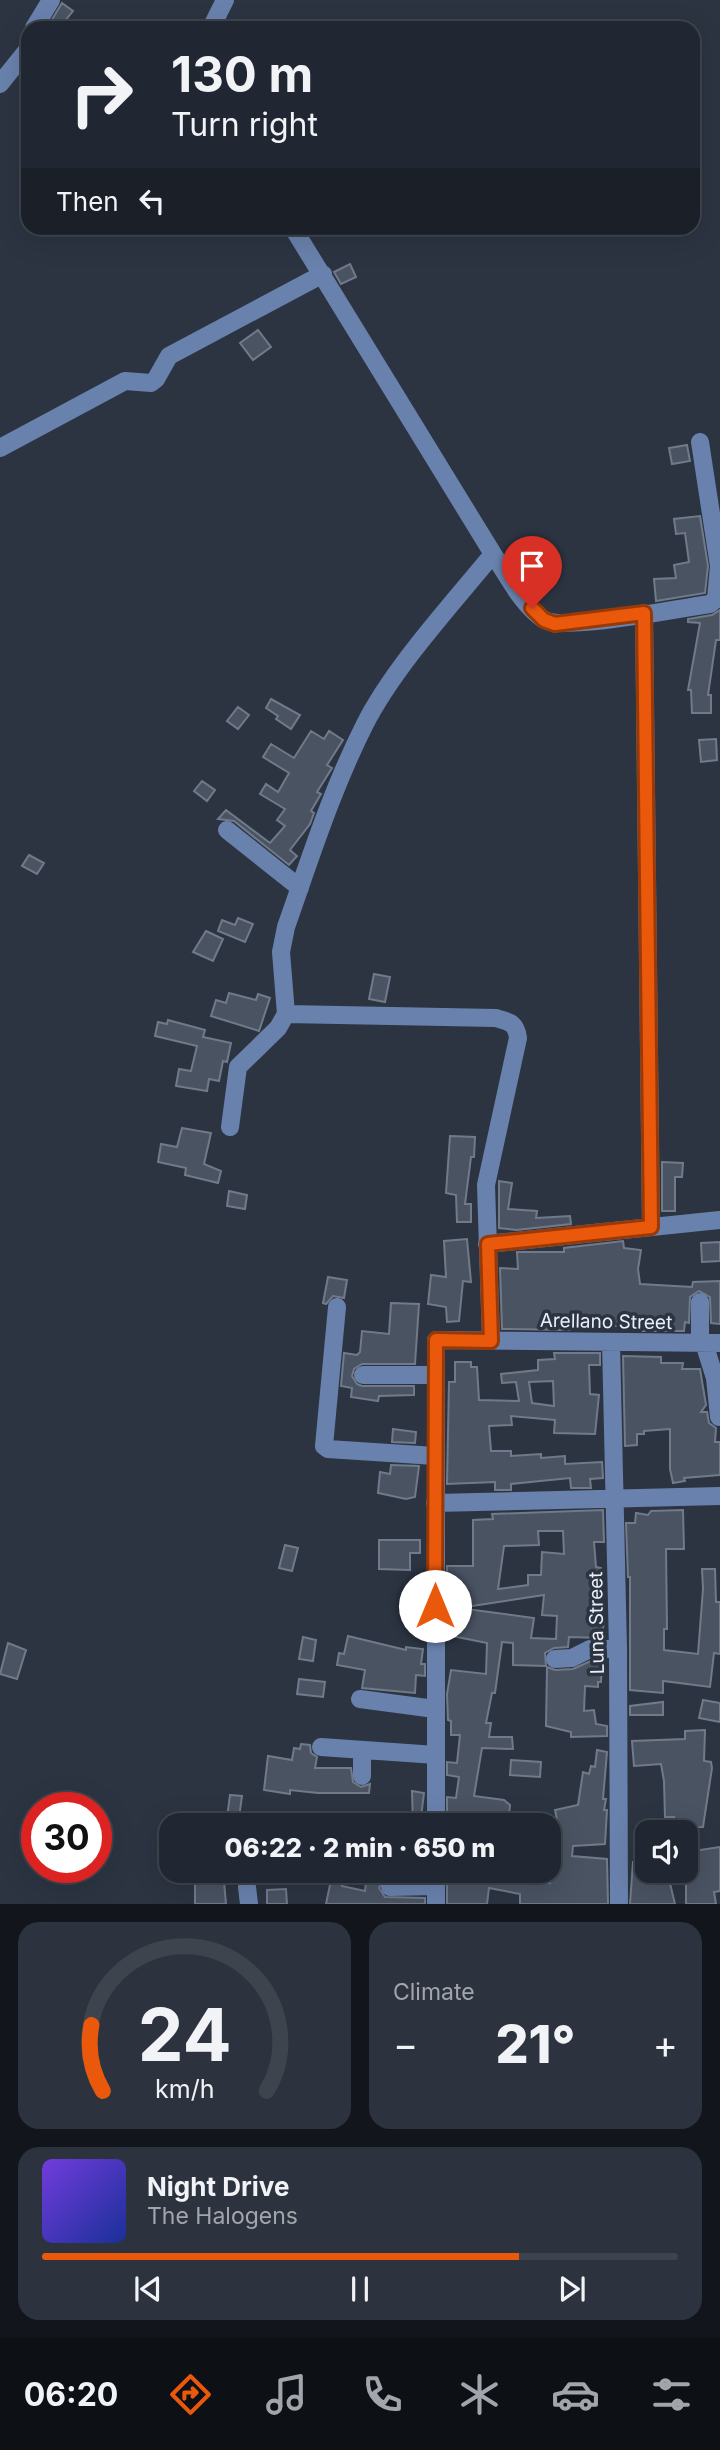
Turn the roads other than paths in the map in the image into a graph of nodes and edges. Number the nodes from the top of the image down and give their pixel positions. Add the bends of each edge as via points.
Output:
1 (51, 0) edge
2 (225, 0) edge
3 (38, 21) edge
4 (214, 21) edge
5 (21, 58) edge
6 (0, 84) edge
7 (298, 235) edge
8 (323, 274) junction
9 (700, 442) dead end
10 (0, 448) edge
11 (493, 554) junction
12 (719, 583) edge
13 (644, 613) junction
14 (228, 830) dead end
15 (300, 888) junction
16 (286, 1014) junction
17 (230, 1127) dead end
18 (720, 1220) edge
19 (651, 1227) junction
20 (488, 1244) junction
21 (700, 1302) dead end
22 (337, 1307) dead end
23 (491, 1341) junction
24 (611, 1342) junction
25 (708, 1343) edge
26 (363, 1375) dead end
27 (436, 1375) junction
28 (719, 1417) edge
29 (435, 1456) junction
30 (720, 1496) edge
31 (616, 1499) junction
32 (435, 1503) junction
33 (618, 1649) junction
34 (555, 1659) dead end
35 (360, 1699) dead end
36 (435, 1709) junction
37 (321, 1747) dead end
38 (362, 1750) junction
39 (436, 1755) junction
40 (362, 1776) dead end
41 (436, 1813) edge
42 (390, 1887) dead end
43 (436, 1887) edge
44 (619, 1904) edge

1 - 3 street
2 - 4 street
5 - 6 street
7 - 8 street
8 - 10 street via 169,356 151,383 125,381
8 - 11 street
9 - 12 street
11 - 13 street via 521,596 544,620 555,624 589,622
11 - 15 street via 366,722
12 - 13 street via 716,599 710,604
13 - 19 street
14 - 15 street
15 - 16 street via 281,952
16 - 17 street via 238,1067
16 - 20 street via 496,1018 513,1023 518,1038 486,1185
18 - 19 street
19 - 20 street
20 - 23 street
21 - 25 street
22 - 29 street via 324,1446
23 - 24 street, Arellano Street
23 - 27 street, Arellano Street via 436,1340
24 - 25 street, Arellano Street
24 - 31 street, Luna Street
25 - 28 street
26 - 27 street
27 - 29 street
29 - 32 street
30 - 31 street
31 - 32 street
31 - 33 street, Luna Street
32 - 36 street
33 - 34 street via 590,1649 572,1658
33 - 44 street, Luna Street
35 - 36 street
36 - 39 street
37 - 38 street
38 - 39 street
38 - 40 street
39 - 41 street
42 - 43 street

